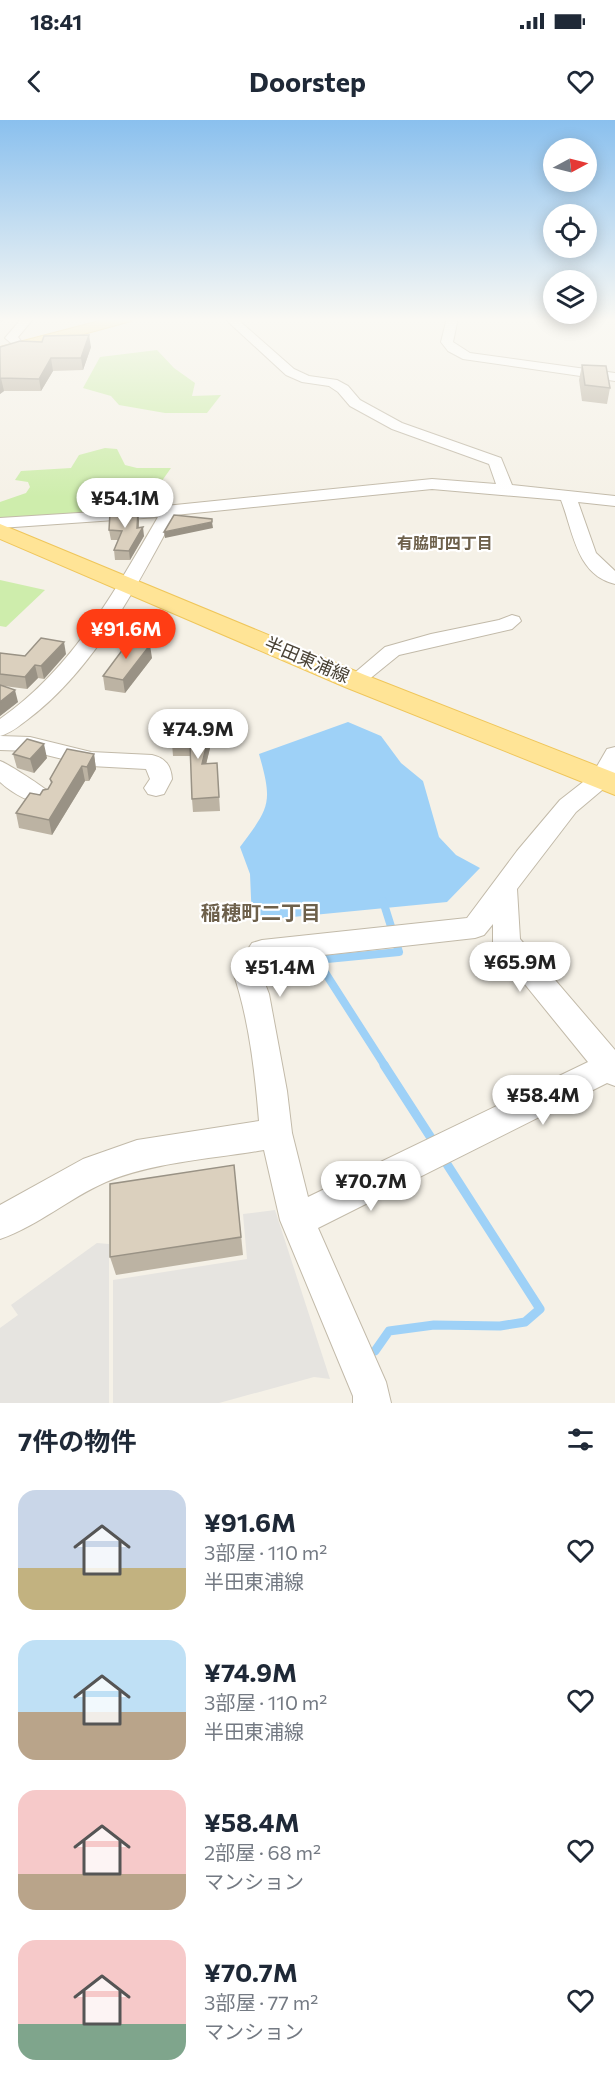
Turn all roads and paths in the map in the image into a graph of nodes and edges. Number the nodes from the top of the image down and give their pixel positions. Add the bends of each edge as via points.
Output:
1 (303, 378) edge
2 (505, 489) junction
3 (567, 495) junction
4 (615, 501) edge
5 (170, 510) junction
6 (0, 523) edge
7 (0, 531) edge
8 (615, 579) edge
9 (127, 585) junction
10 (512, 621) dead end
11 (355, 681) junction
12 (0, 729) edge
13 (0, 743) edge
14 (615, 754) edge
15 (0, 769) edge
16 (608, 782) edge
17 (156, 788) dead end
18 (41, 796) edge
19 (504, 889) junction
20 (614, 1067) edge
21 (276, 1132) junction
22 (297, 1220) junction
23 (0, 1222) edge
24 (372, 1403) edge

1 - 2 street via 332,383 355,403 397,426 496,461
2 - 3 street
2 - 5 street via 432,484
3 - 4 street
3 - 8 street via 592,561
5 - 6 street
5 - 9 street
7 - 9 main road, 半田東浦線
9 - 11 main road, 半田東浦線
9 - 12 street via 50,689
10 - 11 street via 392,651
11 - 16 main road, 半田東浦線
13 - 17 street via 30,744 91,759 152,762 160,769 161,779
14 - 16 street
15 - 18 street
16 - 19 street via 568,806
19 - 20 street via 507,942
19 - 21 street via 475,928 262,951 247,972 255,994
20 - 22 street
21 - 22 street
21 - 23 street via 137,1156 95,1170
22 - 24 street

